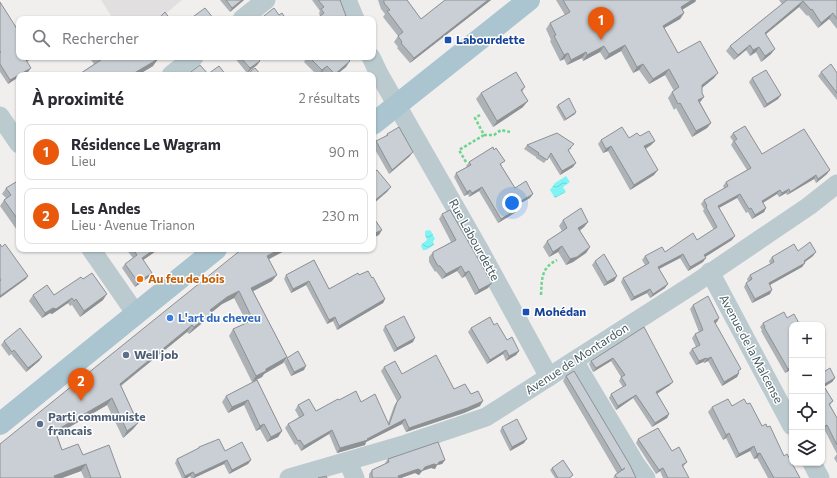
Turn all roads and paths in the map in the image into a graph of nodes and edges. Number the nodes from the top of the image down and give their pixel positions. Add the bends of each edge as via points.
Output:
1 (266, 0) edge
2 (347, 0) edge
3 (529, 0) edge
4 (246, 16) edge
5 (354, 16) edge
6 (190, 60) edge
7 (372, 60) edge
8 (175, 72) edge
9 (397, 105) junction
10 (480, 115) dead end
11 (0, 116) edge
12 (376, 122) edge
13 (510, 132) dead end
14 (484, 135) junction
15 (16, 140) edge
16 (466, 162) dead end
17 (837, 184) edge
18 (93, 252) edge
19 (212, 252) edge
20 (557, 260) edge
21 (710, 272) junction
22 (541, 294) dead end
23 (136, 314) junction
24 (574, 361) junction
25 (549, 377) junction
26 (789, 420) edge
27 (0, 424) edge
28 (814, 466) edge
29 (352, 470) edge
30 (289, 478) edge
31 (646, 478) edge
32 (820, 478) edge

1 - 4 street
2 - 5 street
3 - 9 main road
6 - 8 street
7 - 9 street, Rue Labourdette
9 - 12 main road
9 - 25 street, Rue Labourdette via 480,249
10 - 14 path via 475,118
11 - 15 street
13 - 14 path via 502,130 494,135
14 - 16 path via 459,150
17 - 21 street, Avenue de Montardon via 809,206
18 - 23 street
19 - 23 main road
20 - 22 path via 550,264 542,275
21 - 24 street, Avenue de Montardon
21 - 26 street, Avenue de la Malcense
23 - 27 main road
24 - 25 street, Avenue de Montardon
24 - 31 street
25 - 29 street, Avenue de Montardon via 486,417 406,444
28 - 32 street
29 - 30 street, Avenue de Montardon

